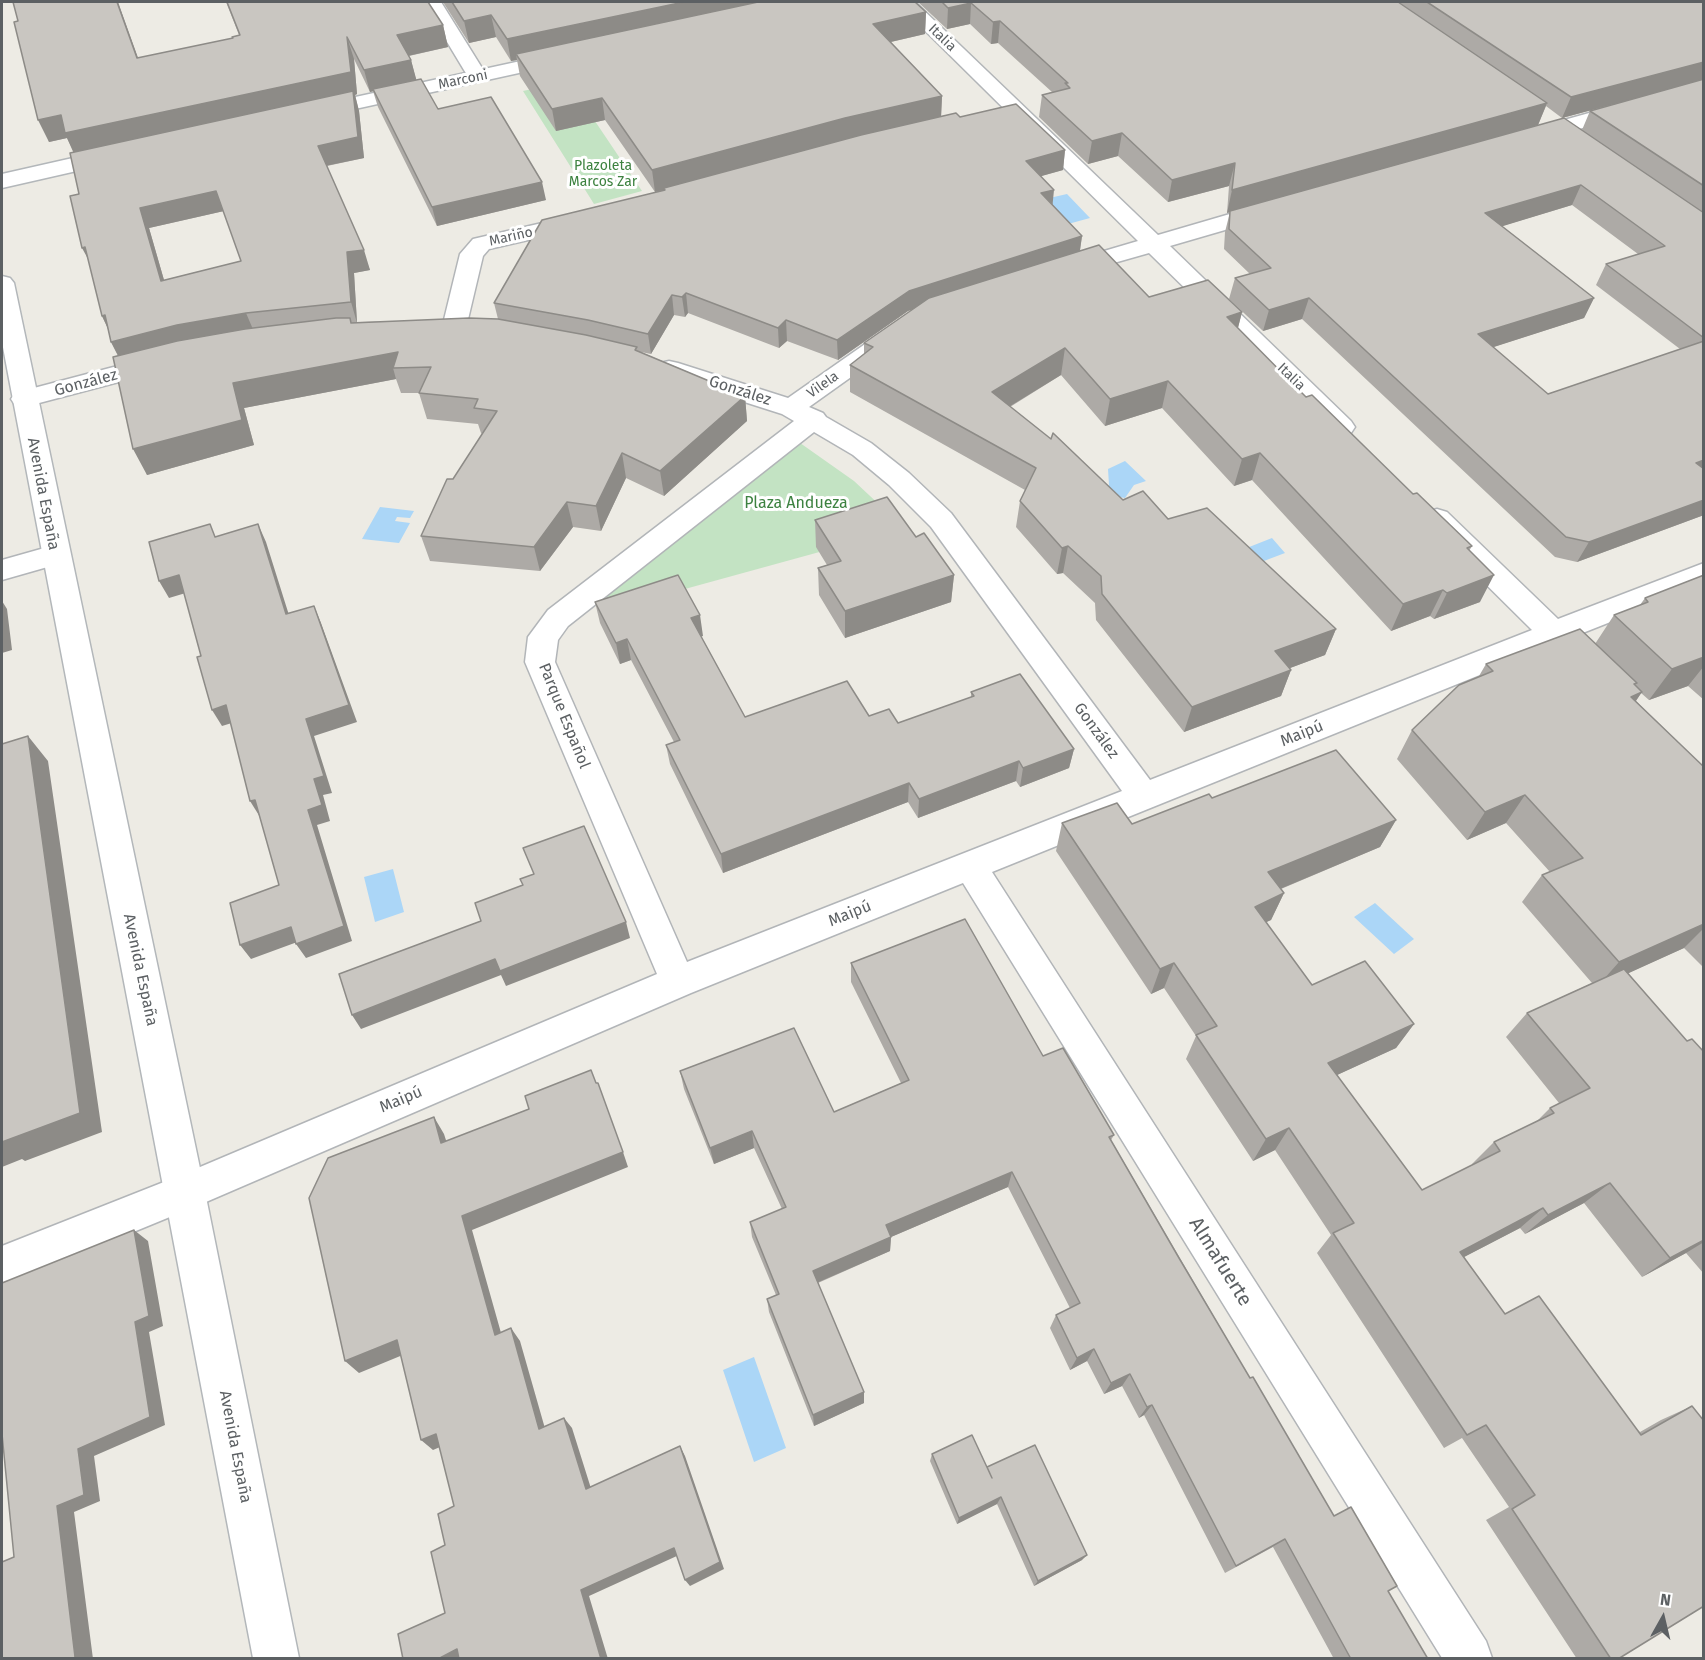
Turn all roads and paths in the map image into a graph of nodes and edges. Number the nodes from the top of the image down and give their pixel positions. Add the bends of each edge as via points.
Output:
1 (432, 2) edge
2 (905, 2) edge
3 (577, 54) edge
4 (477, 76) junction
5 (1704, 87) edge
6 (1539, 115) edge
7 (292, 117) edge
8 (1558, 128) junction
9 (1514, 141) edge
10 (1578, 141) edge
11 (141, 150) edge
12 (2, 181) edge
13 (1288, 205) edge
14 (598, 217) edge
15 (1153, 243) junction
16 (1050, 275) edge
17 (2, 283) edge
18 (908, 325) edge
19 (452, 333) edge
20 (187, 356) edge
21 (645, 363) edge
22 (24, 399) junction
23 (803, 414) junction
24 (1358, 442) edge
25 (1417, 500) edge
26 (55, 555) junction
27 (2, 570) edge
28 (1704, 573) edge
29 (1553, 633) junction
30 (1587, 664) edge
31 (1144, 797) junction
32 (970, 866) junction
33 (678, 982) junction
34 (185, 1192) junction
35 (2, 1266) edge
36 (276, 1659) edge
37 (1469, 1659) edge

1 - 4 street
2 - 15 street, Italia via 1004,112
3 - 4 street, Marconi
4 - 7 street, Marconi
5 - 8 street
6 - 8 street
8 - 9 street
8 - 10 street
11 - 12 street
13 - 15 street
14 - 19 street, Mariño via 481,244 472,254
15 - 16 street
15 - 24 street, Italia
17 - 22 street, Avenida España
18 - 23 street, Vilela
20 - 22 street, González
21 - 23 street, González
22 - 26 street, Avenida España
23 - 31 street, González via 862,448 941,520
23 - 33 street, Parque Español via 558,618 543,637 540,662
25 - 29 street
26 - 27 street
26 - 34 street, Avenida España
28 - 29 street, Maipú
29 - 30 street
29 - 31 street, Maipú
31 - 32 street, Maipú
32 - 33 street, Maipú
32 - 37 street, Almafuerte
33 - 34 street, Maipú
34 - 35 street, Maipú
34 - 36 street, Avenida España

